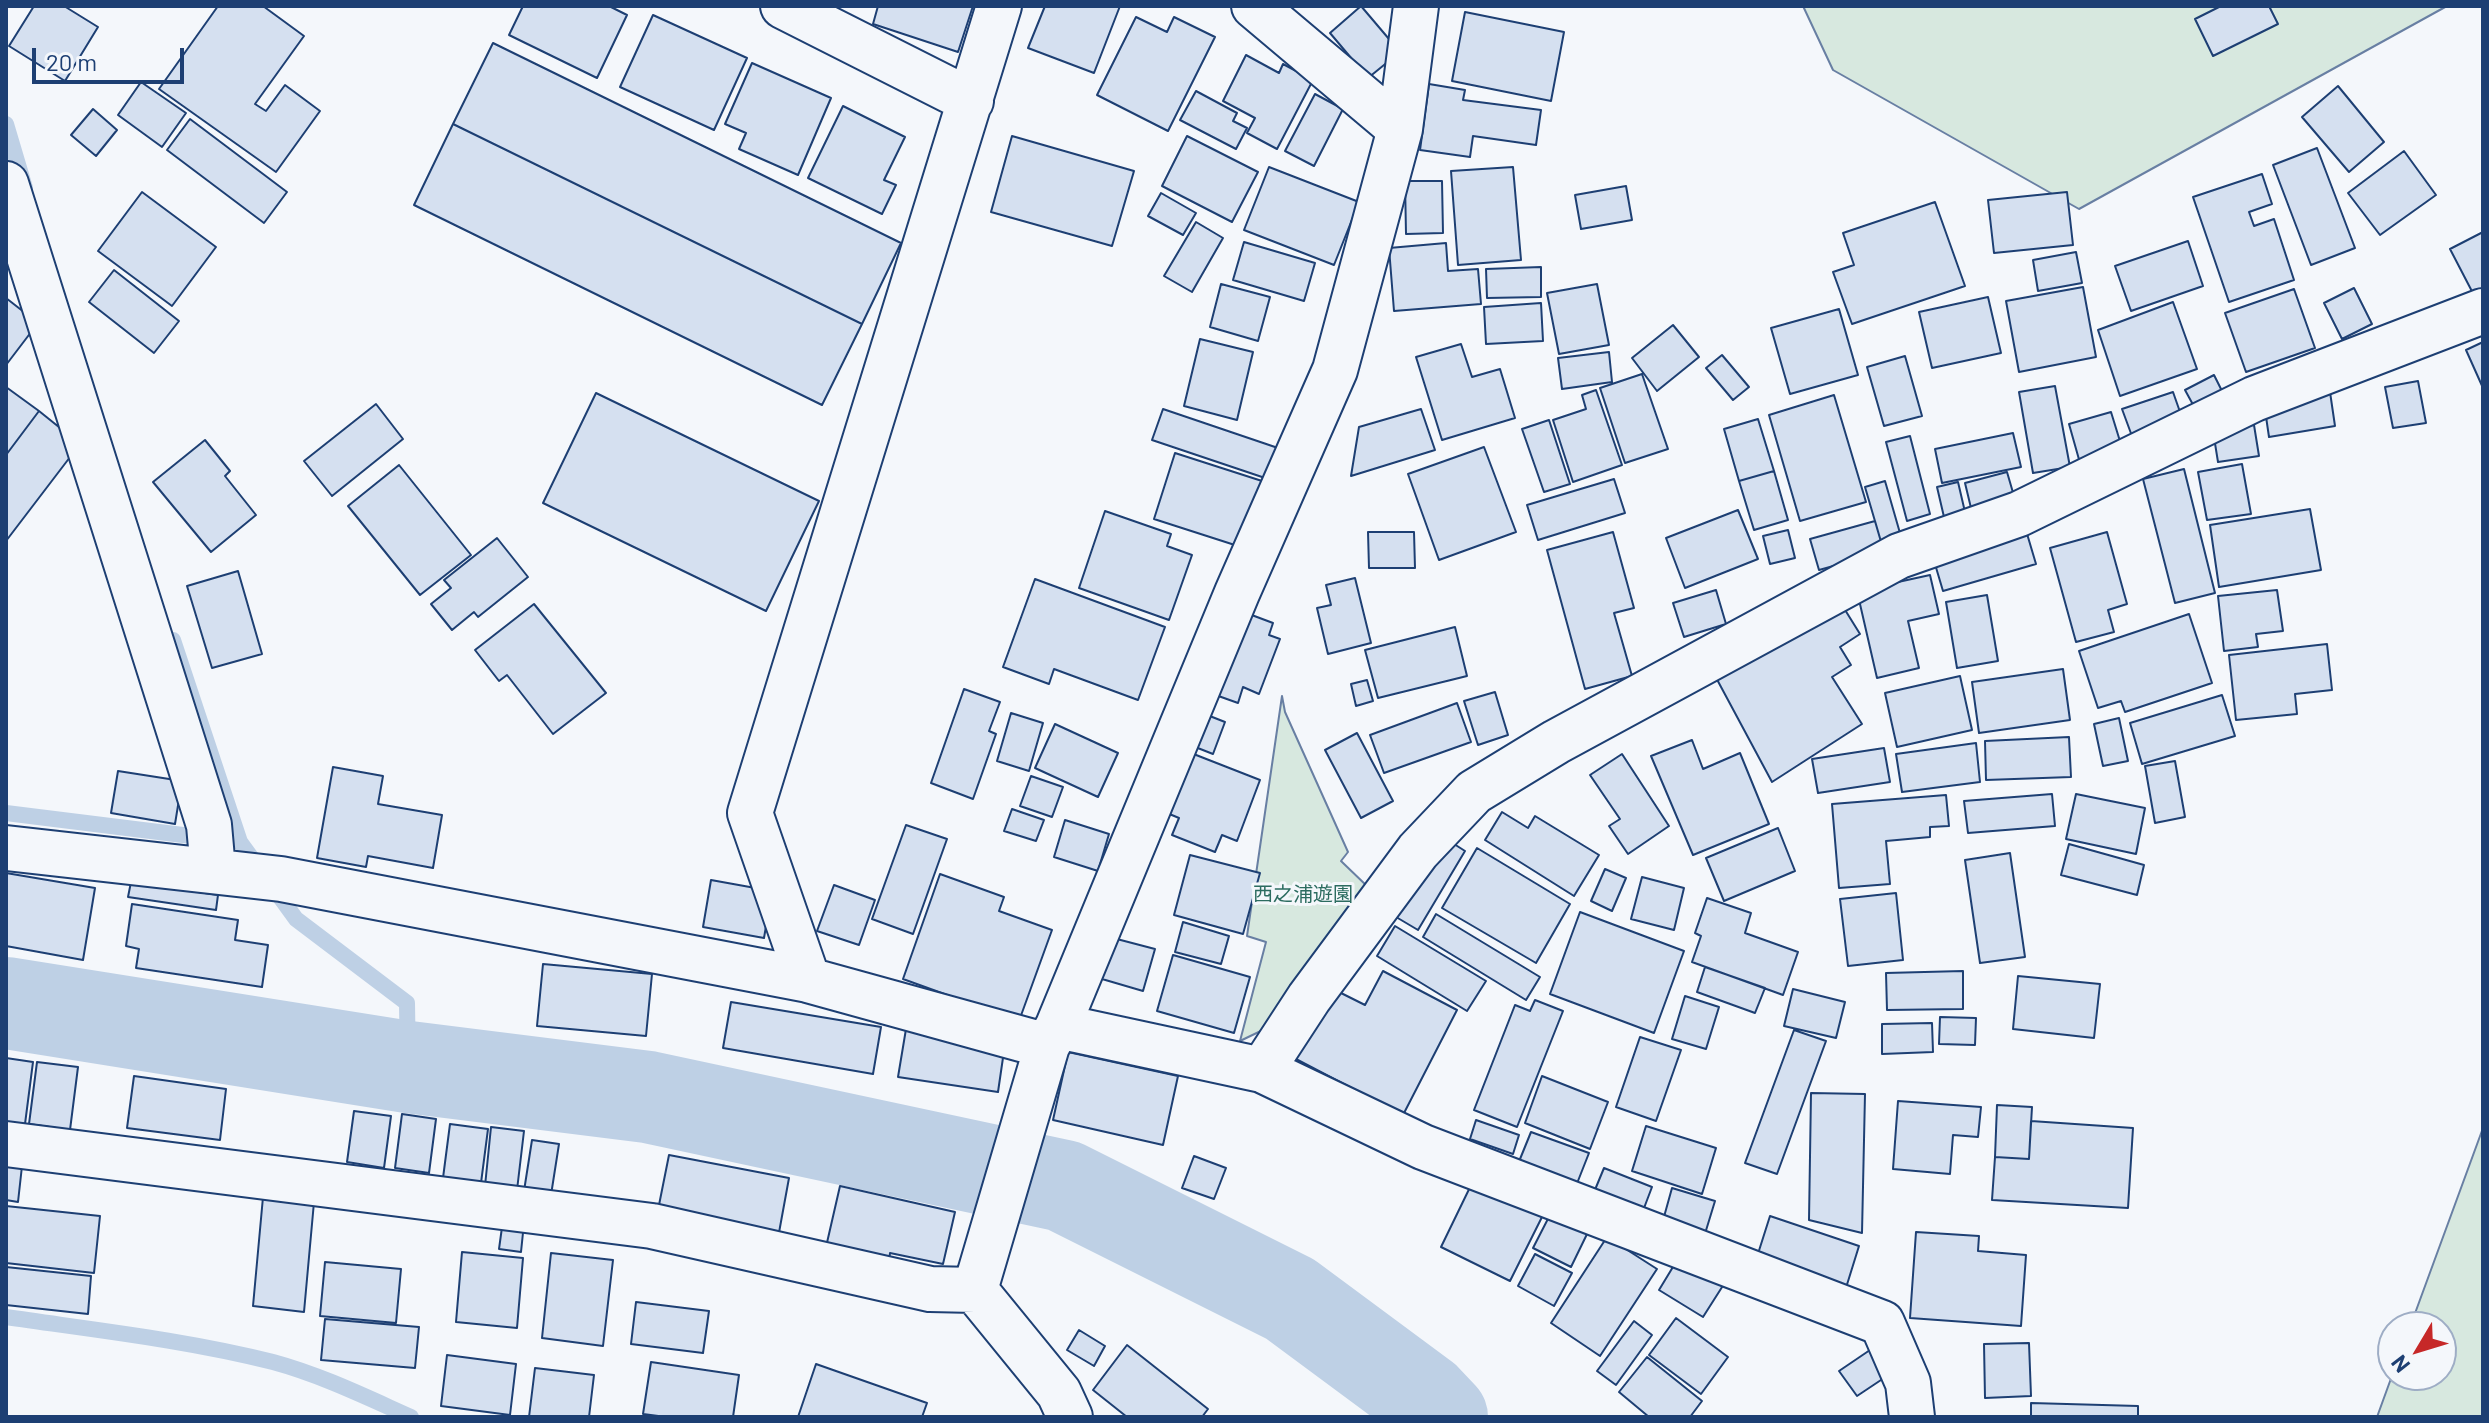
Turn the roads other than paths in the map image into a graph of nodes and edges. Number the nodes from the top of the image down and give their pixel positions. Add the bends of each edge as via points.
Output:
1 (783, 6) edge
2 (999, 6) edge
3 (1254, 6) edge
4 (1416, 6) edge
5 (971, 101) junction
6 (1400, 129) junction
7 (6, 184) edge
8 (2483, 311) edge
9 (6, 848) edge
10 (218, 855) junction
11 (808, 980) junction
12 (1052, 1036) junction
13 (1262, 1070) junction
14 (6, 1144) edge
15 (980, 1275) junction
16 (1070, 1417) edge
17 (1912, 1417) edge

1 - 5 street
2 - 5 street
3 - 6 street
4 - 6 street
5 - 11 street via 750,813
6 - 12 street via 1335,370
7 - 10 street
8 - 13 street via 2254,399 2019,514 1899,556 1570,734 1474,792 1379,902
9 - 10 street
10 - 11 street via 281,879
11 - 12 street
12 - 13 street
12 - 15 street
13 - 17 street via 1423,1147 1882,1323 1908,1383
14 - 15 street via 652,1226 930,1289
15 - 16 street

